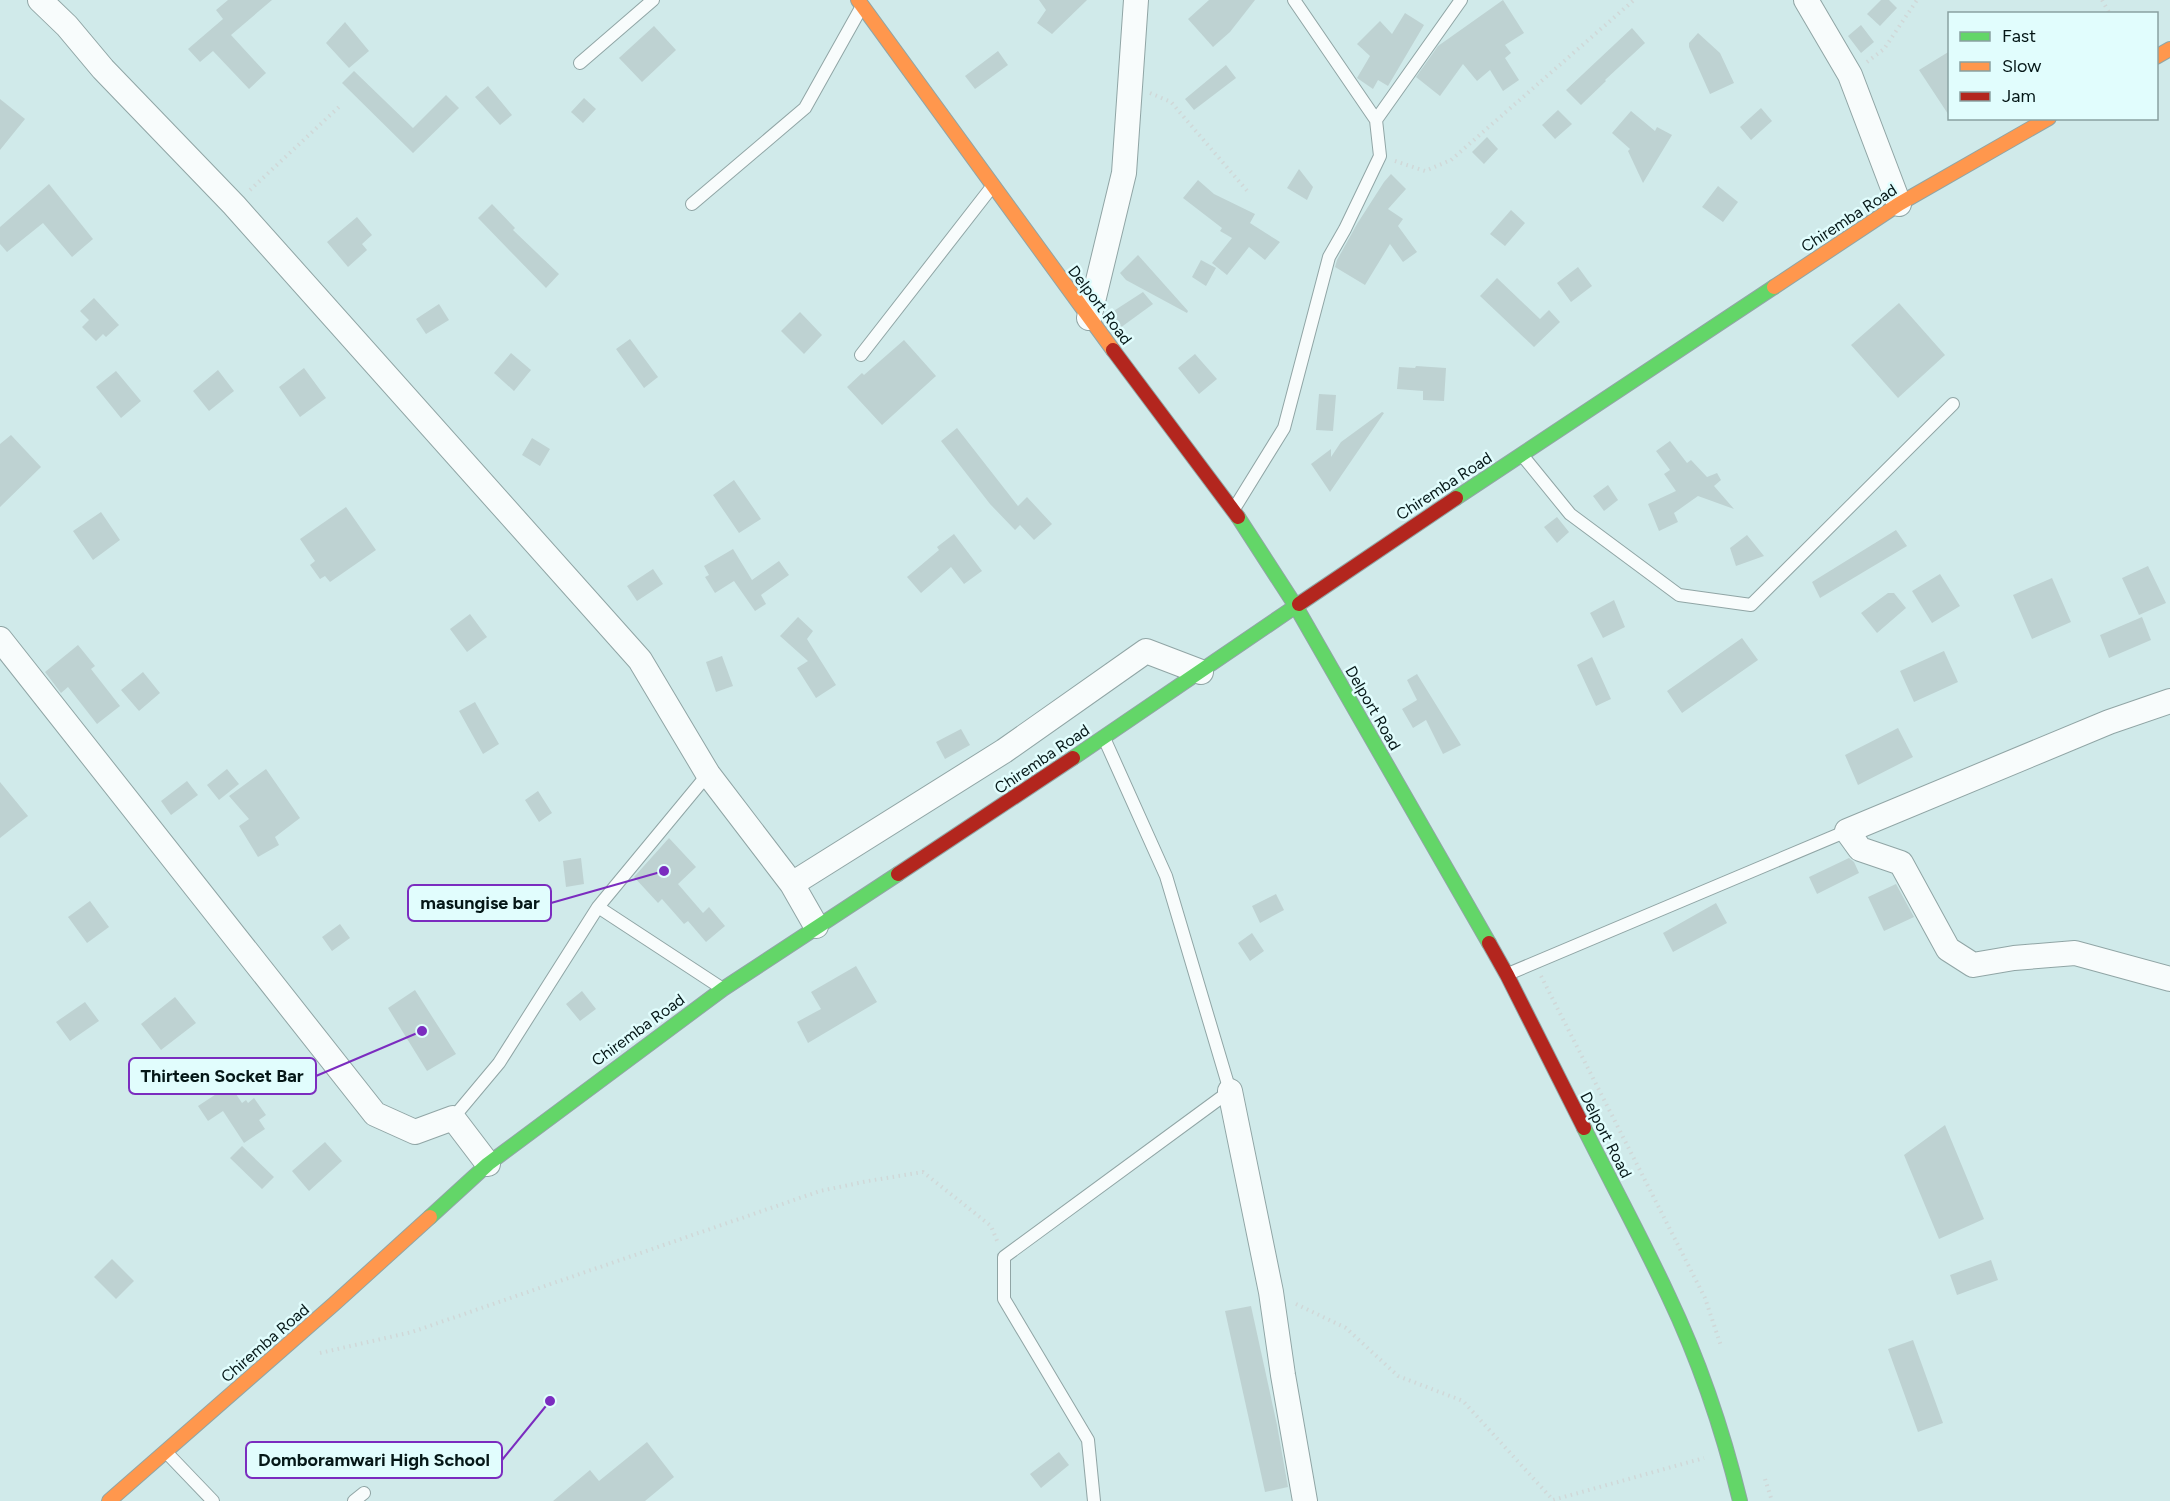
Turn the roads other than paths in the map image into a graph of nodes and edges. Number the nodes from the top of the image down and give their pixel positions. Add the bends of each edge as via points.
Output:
1 (40, 0) edge
2 (653, 0) edge
3 (1136, 0) edge
4 (1294, 0) edge
5 (1461, 0) edge
6 (1806, 0) edge
7 (860, 3) edge
8 (580, 63) dead end
9 (1376, 120) junction
10 (2046, 120) edge
11 (993, 186) junction
12 (692, 204) dead end
13 (1899, 204) junction
14 (1089, 318) junction
15 (861, 355) dead end
16 (1953, 404) dead end
17 (1522, 455) junction
18 (1234, 509) junction
19 (1297, 607) junction
20 (0, 639) edge
21 (1201, 672) junction
22 (2170, 701) edge
23 (1104, 737) junction
24 (708, 774) junction
25 (1847, 831) junction
26 (792, 884) junction
27 (598, 907) junction
28 (816, 926) junction
29 (1507, 975) junction
30 (2170, 979) edge
31 (723, 989) junction
32 (1230, 1090) junction
33 (453, 1118) junction
34 (488, 1164) junction
35 (166, 1452) junction
36 (364, 1493) dead end
37 (109, 1501) edge
38 (213, 1501) edge
39 (354, 1501) edge
40 (1094, 1501) edge
41 (1305, 1501) edge
42 (1740, 1501) edge

1 - 24 street via 234,205 640,660
2 - 8 lane
3 - 14 street via 1125,173
4 - 9 lane
5 - 9 lane
6 - 13 street via 1850,75
7 - 11 main road, Delport Road
7 - 12 lane via 805,108
9 - 18 lane via 1380,156 1329,257 1284,428
10 - 13 main road, Chiremba Road
11 - 14 main road, Delport Road
11 - 15 lane
13 - 17 main road, Chiremba Road
14 - 18 main road, Delport Road
16 - 17 lane via 1751,605 1679,595 1570,514
17 - 19 main road, Chiremba Road
18 - 19 main road, Delport Road
19 - 21 main road, Chiremba Road
19 - 29 main road, Delport Road
20 - 33 street via 375,1114 415,1132
21 - 23 main road, Chiremba Road
21 - 26 street via 1146,651 1004,751
22 - 25 street via 2109,722
23 - 28 main road, Chiremba Road
23 - 32 lane via 1166,876
24 - 26 street
24 - 27 lane
25 - 29 lane
25 - 30 street via 1860,849 1901,863 1948,949 1972,965 2075,953
26 - 28 street
27 - 31 lane
27 - 33 lane via 499,1063
28 - 31 main road, Chiremba Road
29 - 42 main road, Delport Road via 1669,1296 1728,1452
31 - 34 main road, Chiremba Road
32 - 40 lane via 1004,1257 1004,1299 1088,1440
32 - 41 street via 1271,1292
33 - 34 street
34 - 35 main road, Chiremba Road
35 - 37 main road, Chiremba Road
35 - 38 lane
36 - 39 lane

